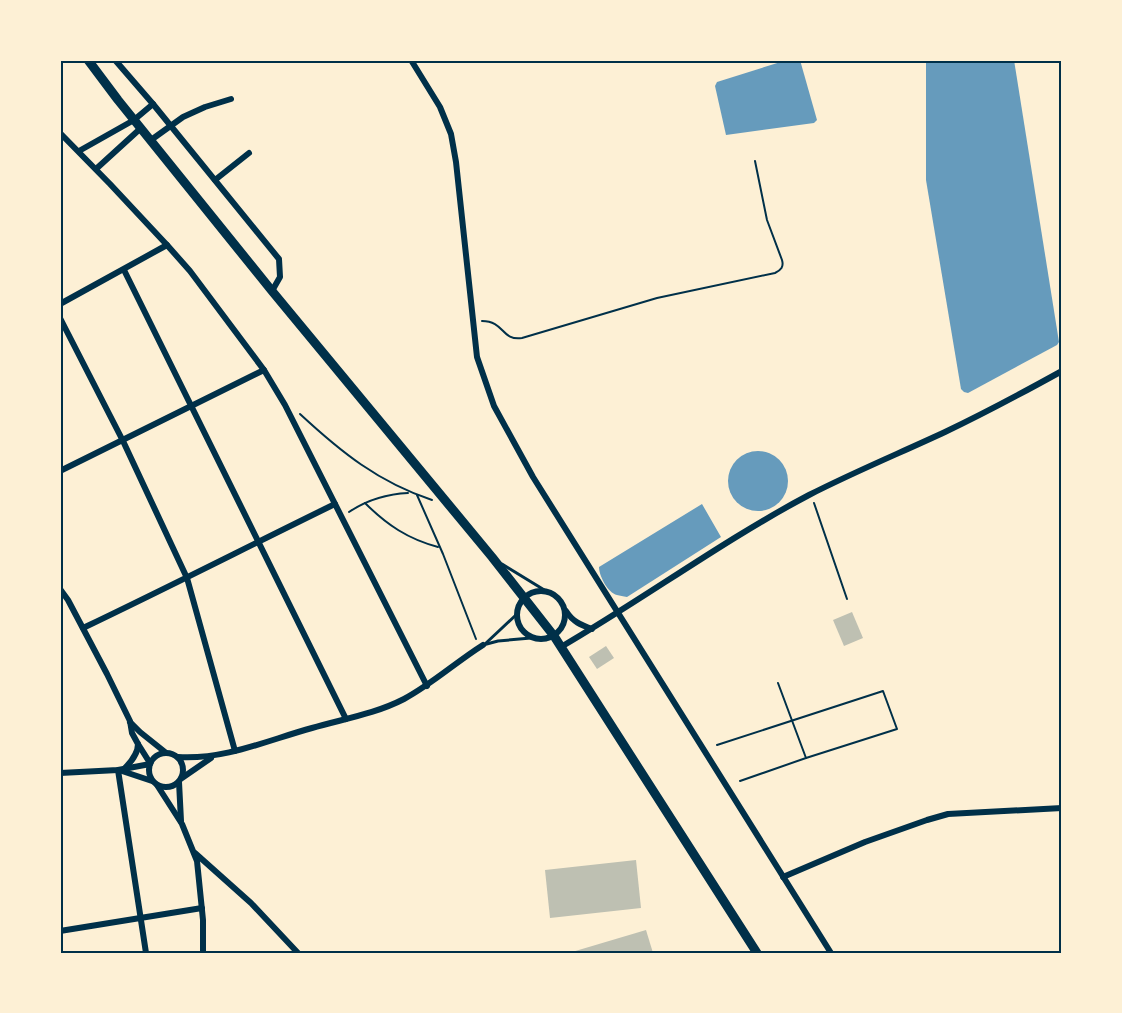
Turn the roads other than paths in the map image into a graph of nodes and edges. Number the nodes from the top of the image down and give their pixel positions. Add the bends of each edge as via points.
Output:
1 (81, 60) edge
2 (88, 60) edge
3 (115, 60) edge
4 (411, 60) edge
5 (231, 99) dead end
6 (118, 100) junction
7 (153, 104) junction
8 (134, 120) junction
9 (171, 125) junction
10 (141, 128) junction
11 (60, 133) edge
12 (151, 140) junction
13 (80, 152) junction
14 (249, 153) dead end
15 (96, 169) junction
16 (215, 180) junction
17 (167, 244) junction
18 (124, 270) junction
19 (272, 291) junction
20 (60, 304) edge
21 (60, 318) edge
22 (264, 370) junction
23 (1062, 371) edge
24 (191, 407) junction
25 (123, 441) junction
26 (60, 471) edge
27 (335, 504) junction
28 (258, 541) junction
29 (492, 557) junction
30 (187, 578) junction
31 (60, 589) edge
32 (546, 591) junction
33 (524, 597) junction
34 (565, 609) junction
35 (617, 613) junction
36 (517, 614) junction
37 (83, 628) junction
38 (592, 629) junction
39 (554, 636) junction
40 (531, 638) junction
41 (482, 646) junction
42 (561, 647) junction
43 (427, 686) junction
44 (346, 719) junction
45 (130, 721) junction
46 (138, 744) junction
47 (235, 751) junction
48 (165, 752) junction
49 (214, 756) junction
50 (178, 758) junction
51 (150, 763) junction
52 (121, 770) junction
53 (60, 773) edge
54 (180, 780) junction
55 (155, 783) junction
56 (1062, 808) edge
57 (182, 824) junction
58 (192, 850) junction
59 (783, 877) junction
60 (202, 908) junction
61 (141, 917) junction
62 (60, 931) edge
63 (146, 953) edge
64 (203, 953) edge
65 (298, 953) edge
66 (757, 953) edge
67 (831, 953) edge

1 - 6 main road
2 - 6 main road
3 - 7 street
4 - 35 street via 440,107 451,134 477,357 494,406
5 - 9 street via 205,106
6 - 8 main road
7 - 8 street
7 - 9 street
8 - 10 main road
8 - 13 street
9 - 12 street
9 - 16 street
10 - 12 main road
10 - 15 street
11 - 13 street
12 - 19 main road
13 - 15 street
14 - 16 street
15 - 17 street
16 - 19 street via 279,259 280,277
17 - 18 street
17 - 22 street
18 - 20 street
18 - 24 street
19 - 29 main road
21 - 25 street
22 - 24 street
22 - 27 street
23 - 35 street via 811,494
24 - 25 street
24 - 28 street
25 - 26 street
25 - 30 street
27 - 28 street
27 - 43 street
28 - 30 street
28 - 44 street
29 - 32 lane
29 - 33 main road
30 - 37 street
30 - 47 street
31 - 37 street
32 - 33 street
32 - 34 street via 561,601
33 - 36 street
33 - 39 main road
34 - 38 street via 571,619
34 - 39 street via 564,624
35 - 38 street
35 - 59 street
36 - 40 street via 519,627
36 - 41 lane
37 - 45 street
38 - 42 street
39 - 40 street
39 - 42 main road
40 - 41 lane
41 - 43 street
42 - 66 main road
43 - 44 street via 370,714
44 - 47 street
45 - 46 street
45 - 48 street
46 - 51 street
46 - 52 street via 134,756
47 - 49 street
48 - 50 street
48 - 51 street
49 - 50 street
49 - 54 street
50 - 54 street via 184,770
51 - 52 street
51 - 55 street via 148,772
52 - 53 street
52 - 55 street
52 - 61 street
54 - 55 street via 165,788
54 - 57 street
55 - 57 street
56 - 59 street via 948,814 865,842
57 - 58 street
58 - 60 street
58 - 65 street via 251,903
59 - 67 street
60 - 61 street
60 - 64 street
61 - 62 street
61 - 63 street

